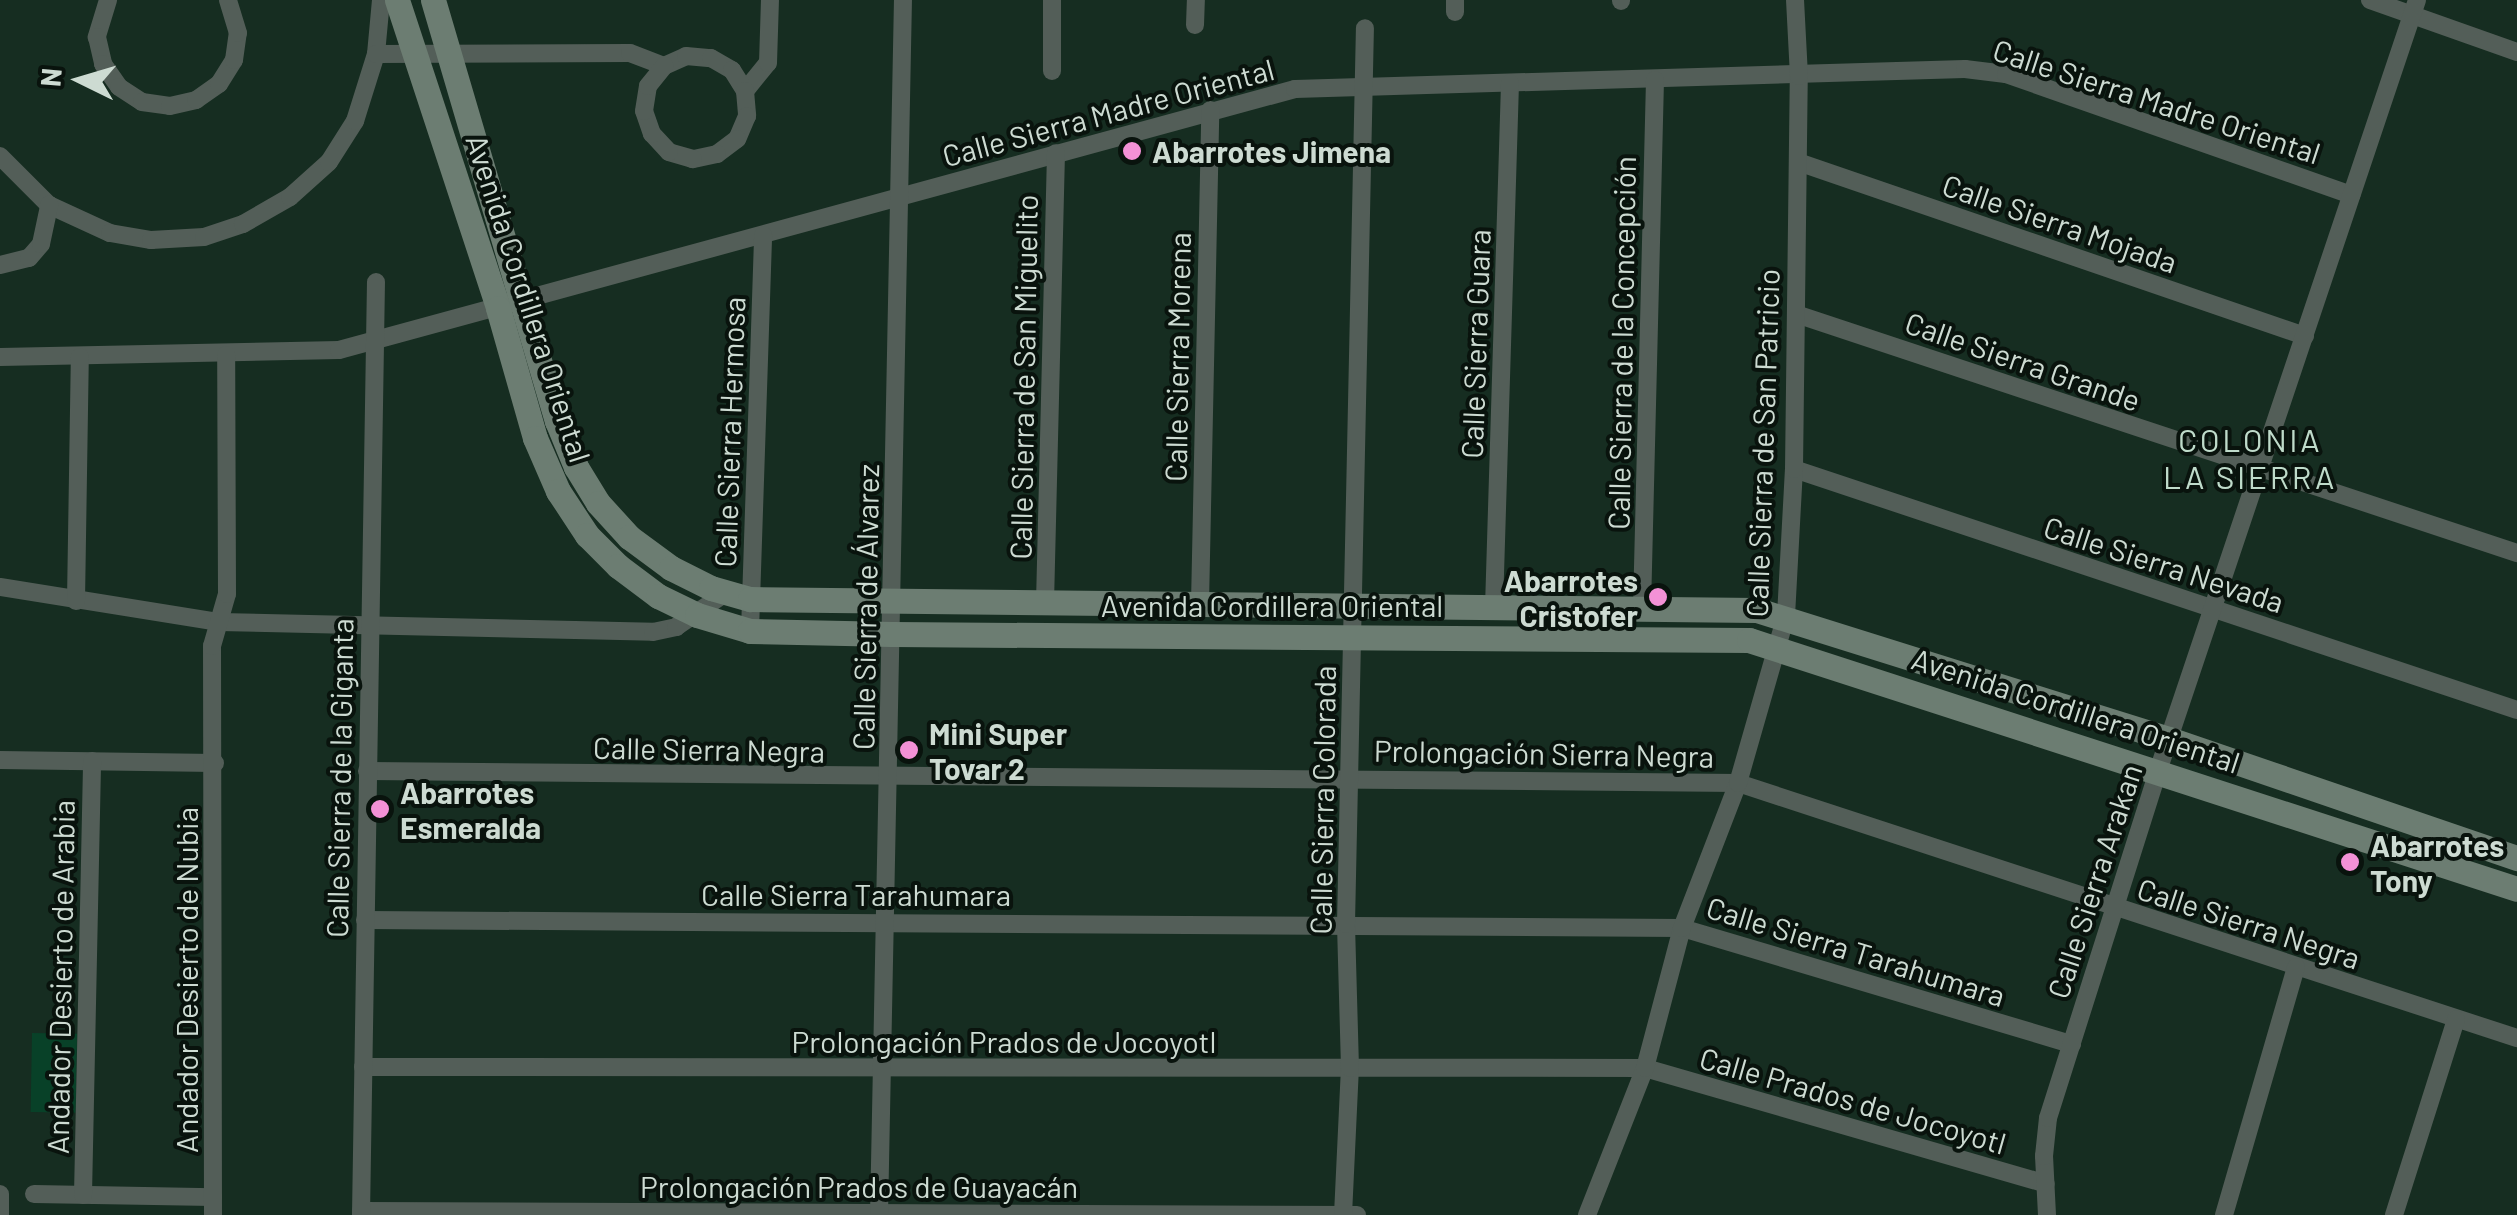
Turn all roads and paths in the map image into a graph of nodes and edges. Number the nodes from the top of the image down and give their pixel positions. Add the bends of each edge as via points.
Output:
1 (108, 0) edge
2 (228, 0) edge
3 (381, 0) edge
4 (397, 0) edge
5 (434, 0) edge
6 (770, 0) edge
7 (903, 0) edge
8 (1052, 0) edge
9 (1196, 0) edge
10 (1795, 0) edge
11 (2370, 0) edge
12 (2414, 8) edge
13 (1195, 25) dead end
14 (1365, 28) dead end
15 (2517, 52) edge
16 (376, 54) junction
17 (415, 54) junction
18 (452, 54) junction
19 (664, 66) junction
20 (1052, 71) dead end
21 (1799, 76) junction
22 (1655, 80) junction
23 (1510, 83) junction
24 (1363, 87) junction
25 (745, 91) junction
26 (1210, 110) junction
27 (1056, 153) junction
28 (0, 156) edge
29 (1798, 162) junction
30 (7, 176) edge
31 (2351, 195) junction
32 (900, 197) junction
33 (49, 205) junction
34 (763, 235) junction
35 (0, 264) edge
36 (376, 282) dead end
37 (525, 300) junction
38 (498, 308) junction
39 (1796, 314) junction
40 (2304, 336) junction
41 (373, 342) junction
42 (226, 355) junction
43 (80, 357) junction
44 (0, 358) edge
45 (1794, 469) junction
46 (2262, 470) junction
47 (2517, 553) edge
48 (0, 587) edge
49 (739, 596) junction
50 (76, 601) junction
51 (892, 601) junction
52 (1045, 602) junction
53 (1200, 604) junction
54 (1353, 606) junction
55 (1494, 607) junction
56 (1642, 608) junction
57 (2214, 609) junction
58 (697, 615) junction
59 (1786, 616) junction
60 (219, 622) junction
61 (369, 626) junction
62 (750, 630) junction
63 (892, 634) junction
64 (1352, 640) junction
65 (1779, 648) junction
66 (2517, 710) edge
67 (2169, 738) junction
68 (0, 760) edge
69 (92, 761) junction
70 (215, 763) junction
71 (2158, 771) junction
72 (367, 772) junction
73 (889, 779) junction
74 (1350, 779) junction
75 (1738, 783) junction
76 (2517, 858) edge
77 (2517, 890) edge
78 (2114, 908) junction
79 (365, 920) junction
80 (886, 921) junction
81 (1346, 924) junction
82 (1682, 928) junction
83 (2296, 967) junction
84 (2456, 1020) junction
85 (2517, 1038) edge
86 (2072, 1044) junction
87 (363, 1067) junction
88 (883, 1068) junction
89 (1350, 1068) junction
90 (1644, 1068) junction
91 (2046, 1184) junction
92 (0, 1194) edge
93 (34, 1194) dead end
94 (83, 1195) junction
95 (213, 1206) edge
96 (361, 1213) edge
97 (879, 1214) edge
98 (0, 1215) edge
99 (1016, 1215) edge
100 (1164, 1215) edge
101 (1314, 1215) edge
102 (1344, 1215) edge
103 (1357, 1215) edge
104 (1586, 1215) edge
105 (2048, 1215) edge
106 (2224, 1215) edge
107 (2394, 1215) edge

1 - 2 street via 97,37 103,64 130,94 170,106 196,100 219,84 234,60 238,33
3 - 16 street
4 - 17 street, Avenida Cordillera Oriental
5 - 18 street, Avenida Cordillera Oriental
6 - 25 street via 768,63
7 - 32 street, Calle Sierra de Álvarez
8 - 20 street
9 - 13 street
10 - 21 street, Calle Sierra de San Patricio
11 - 12 street
12 - 15 street
12 - 31 street, Calle Sierra Arakan
14 - 24 street, Calle Sierra Colorada
16 - 17 street
16 - 33 street via 356,121 329,162 290,197 244,224 204,237 150,240 110,234
17 - 18 street
17 - 38 street, Avenida Cordillera Oriental
18 - 19 street via 630,53
18 - 37 street, Avenida Cordillera Oriental
19 - 25 street via 686,56 711,58 732,70
19 - 25 street via 648,86 644,111 652,134 669,152 693,159 718,154 737,139 746,116
21 - 22 street, Calle Sierra Madre Oriental
21 - 29 street, Calle Sierra de San Patricio
21 - 31 street, Calle Sierra Madre Oriental via 1965,69 2006,74
22 - 23 street, Calle Sierra Madre Oriental
22 - 56 street, Calle Sierra de la Concepción
23 - 24 street, Calle Sierra Madre Oriental
23 - 55 street, Calle Sierra Guara
24 - 26 street, Calle Sierra Madre Oriental via 1295,89
24 - 54 street, Calle Sierra Colorada
26 - 27 street, Calle Sierra Madre Oriental
26 - 53 street, Calle Sierra Morena
27 - 32 street, Calle Sierra Madre Oriental
27 - 52 street, Calle Sierra de San Miguelito
28 - 30 street
29 - 39 street, Calle Sierra de San Patricio
29 - 40 street, Calle Sierra Mojada
30 - 33 street
31 - 40 street, Calle Sierra Arakan
32 - 34 street, Calle Sierra Madre Oriental
32 - 51 street, Calle Sierra de Álvarez
33 - 35 street via 41,244 29,258
34 - 37 street, Calle Sierra Madre Oriental
34 - 49 street, Calle Sierra Hermosa
36 - 41 street, Calle Sierra de la Giganta
37 - 38 street, Calle Sierra Madre Oriental
37 - 49 street, Avenida Cordillera Oriental via 557,421 598,502 629,537 671,568
38 - 41 street, Calle Sierra Madre Oriental
38 - 58 street, Avenida Cordillera Oriental via 535,438 558,492 618,566
39 - 45 street, Calle Sierra de San Patricio
39 - 46 street, Calle Sierra Grande
40 - 46 street, Calle Sierra Arakan
41 - 42 street, Calle Sierra Madre Oriental via 306,354
41 - 61 street, Calle Sierra de la Giganta
42 - 43 street, Calle Sierra Madre Oriental
42 - 60 street, Andador Desierto de Nubia via 227,594
43 - 44 street, Calle Sierra Madre Oriental
43 - 50 street
45 - 57 street, Calle Sierra Nevada
45 - 59 street, Calle Sierra de San Patricio
46 - 47 street, Calle Sierra Grande
46 - 57 street, Calle Sierra Arakan
48 - 50 street
49 - 51 street, Avenida Cordillera Oriental
49 - 58 street
49 - 62 street, Calle Sierra Hermosa
50 - 60 street
51 - 52 street, Avenida Cordillera Oriental
51 - 63 street, Calle Sierra de Álvarez
52 - 53 street, Avenida Cordillera Oriental
53 - 54 street, Avenida Cordillera Oriental
54 - 55 street, Avenida Cordillera Oriental
54 - 64 street, Calle Sierra Colorada
55 - 56 street, Avenida Cordillera Oriental
56 - 59 street, Avenida Cordillera Oriental
57 - 66 street, Calle Sierra Nevada
57 - 67 street, Calle Sierra Arakan
58 - 61 street via 653,632
58 - 62 street, Avenida Cordillera Oriental
59 - 65 street, Calle Sierra de San Patricio
59 - 67 street, Avenida Cordillera Oriental
60 - 61 street
60 - 70 street, Andador Desierto de Nubia via 212,646
61 - 72 street, Calle Sierra de la Giganta
62 - 63 street, Avenida Cordillera Oriental
63 - 64 street, Avenida Cordillera Oriental
63 - 73 street, Calle Sierra de Álvarez
64 - 65 street, Avenida Cordillera Oriental via 1727,638
64 - 74 street, Calle Sierra Colorada
65 - 71 street, Avenida Cordillera Oriental
65 - 75 street, Calle Sierra de San Patricio
67 - 71 street, Calle Sierra Arakan
67 - 76 street, Avenida Cordillera Oriental
68 - 69 street, Andador Desierto de Nubia
69 - 70 street, Andador Desierto de Nubia
69 - 94 street, Andador Desierto de Arabia
70 - 95 street, Andador Desierto de Nubia
71 - 77 street, Avenida Cordillera Oriental
71 - 78 street, Calle Sierra Arakan
72 - 73 street, Calle Sierra Negra
72 - 79 street, Calle Sierra de la Giganta
73 - 74 street, Calle Sierra Negra
73 - 80 street, Calle Sierra de Álvarez
74 - 75 street, Prolongación Sierra Negra
74 - 81 street, Calle Sierra Colorada
75 - 78 street, Calle Sierra Negra
75 - 82 street, Calle Sierra de San Patricio
78 - 83 street, Calle Sierra Negra
78 - 86 street, Calle Sierra Arakan
79 - 80 street, Calle Sierra Tarahumara
79 - 87 street, Calle Sierra de la Giganta
80 - 81 street, Calle Sierra Tarahumara
80 - 88 street, Calle Sierra de Álvarez
81 - 82 street, Calle Sierra Tarahumara
81 - 89 street, Calle Sierra Colorada
82 - 86 street, Calle Sierra Tarahumara
82 - 90 street, Calle Sierra de San Patricio
83 - 84 street, Calle Sierra Negra
83 - 106 street
84 - 85 street, Calle Sierra Negra
84 - 107 street
86 - 91 street, Calle Sierra Arakan via 2048,1118
87 - 88 street, Prolongación Prados de Jocoyotl
87 - 96 street, Calle Sierra de la Giganta
88 - 89 street, Prolongación Prados de Jocoyotl
88 - 97 street, Calle Sierra de Álvarez
89 - 90 street, Prolongación Prados de Jocoyotl
89 - 102 street, Calle Sierra Colorada
90 - 91 street, Calle Prados de Jocoyotl
90 - 104 street, Calle Sierra de San Patricio
91 - 105 street, Calle Sierra Arakan
92 - 98 street
93 - 94 street
94 - 95 street
96 - 97 street, Prolongación Prados de Guayacán
97 - 99 street, Prolongación Prados de Guayacán
99 - 100 street, Prolongación Prados de Guayacán
100 - 101 street, Prolongación Prados de Guayacán
101 - 102 street, Prolongación Prados de Guayacán
102 - 103 street, Prolongación Prados de Guayacán

